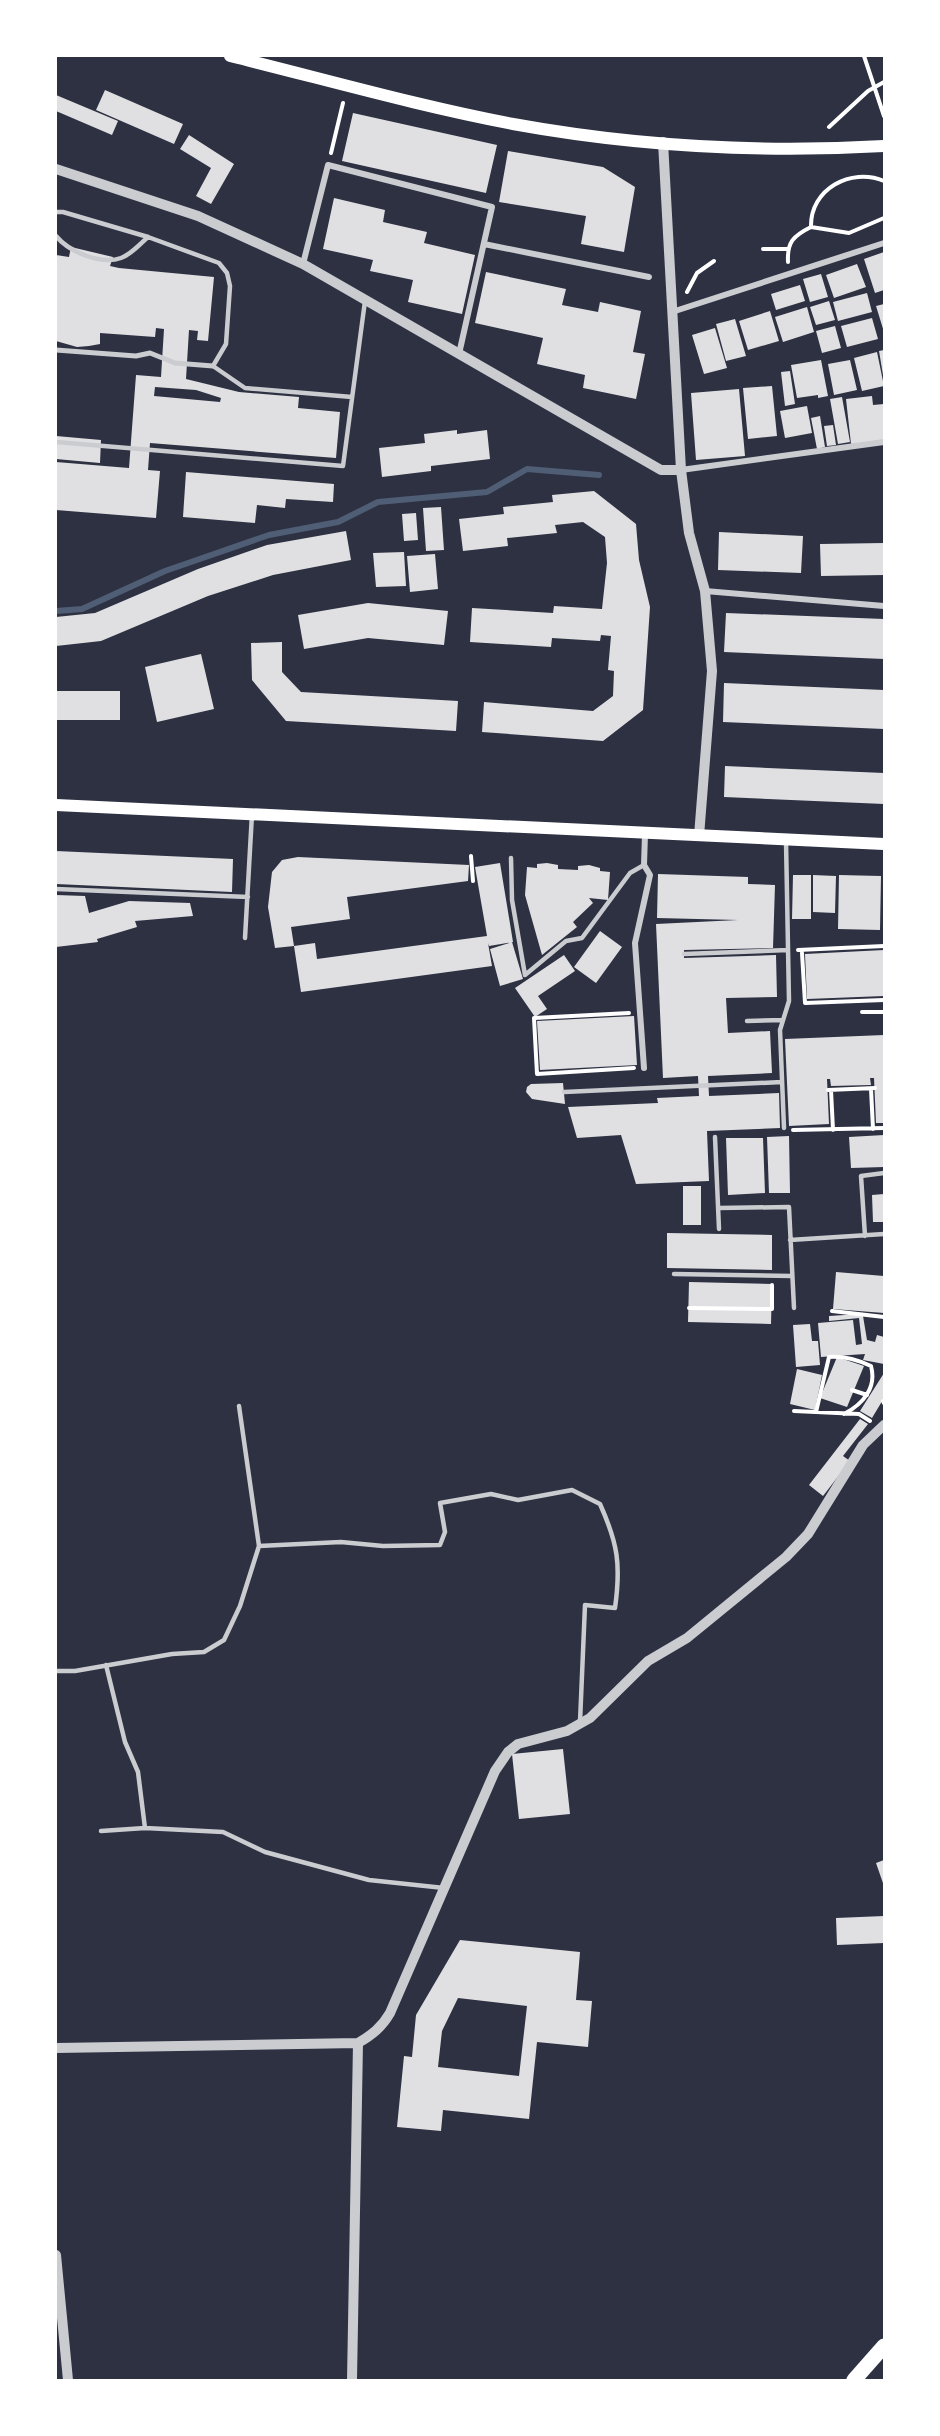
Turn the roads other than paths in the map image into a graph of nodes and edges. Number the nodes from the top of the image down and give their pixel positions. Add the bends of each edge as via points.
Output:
1 (230, 56) edge
2 (663, 142) junction
3 (885, 146) edge
4 (56, 169) edge
5 (56, 212) edge
6 (56, 236) edge
7 (148, 237) junction
8 (885, 243) edge
9 (484, 244) junction
10 (303, 264) junction
11 (649, 277) dead end
12 (365, 299) junction
13 (676, 310) junction
14 (56, 350) edge
15 (459, 354) junction
16 (213, 366) junction
17 (352, 397) junction
18 (56, 442) edge
19 (885, 442) edge
20 (681, 470) junction
21 (705, 591) junction
22 (885, 606) edge
23 (56, 805) edge
24 (252, 814) junction
25 (645, 834) junction
26 (699, 836) junction
27 (786, 840) junction
28 (885, 844) edge
29 (511, 858) dead end
30 (644, 865) junction
31 (56, 889) edge
32 (248, 897) junction
33 (245, 938) dead end
34 (788, 950) junction
35 (684, 954) dead end
36 (783, 1020) junction
37 (747, 1021) dead end
38 (644, 1068) road end
39 (782, 1083) junction
40 (564, 1092) dead end
41 (784, 1128) road end
42 (715, 1137) dead end
43 (885, 1173) edge
44 (718, 1208) junction
45 (719, 1229) dead end
46 (885, 1234) edge
47 (865, 1236) junction
48 (790, 1240) junction
49 (674, 1275) dead end
50 (792, 1276) junction
51 (794, 1308) dead end
52 (239, 1406) dead end
53 (882, 1427) edge
54 (259, 1546) junction
55 (106, 1665) junction
56 (56, 1671) edge
57 (580, 1726) junction
58 (145, 1828) junction
59 (101, 1831) dead end
60 (446, 1888) junction
61 (358, 2043) junction
62 (56, 2048) edge
63 (56, 2255) edge
64 (885, 2346) edge
65 (68, 2380) edge
66 (352, 2380) edge
67 (854, 2380) edge

1 - 2 main road via 505,122
2 - 3 main road via 764,148
2 - 13 street
4 - 10 street via 189,213
5 - 7 lane
6 - 7 lane via 73,251 109,260 131,253
7 - 16 lane via 219,263 227,273 230,286 226,344
8 - 13 street
9 - 10 street via 492,207 328,165
9 - 11 street
9 - 15 street
10 - 12 street
12 - 15 street
12 - 17 lane
13 - 20 street
14 - 16 street via 136,356 150,353 175,363
15 - 20 street via 661,470
16 - 17 lane via 245,388
17 - 18 lane via 343,466
19 - 20 street
20 - 21 street via 689,533
21 - 22 street
21 - 26 street via 712,671
23 - 24 main road
24 - 25 main road
24 - 32 lane
25 - 26 main road
25 - 30 street
26 - 27 main road
27 - 28 main road
27 - 34 lane
29 - 30 lane via 512,900 525,975 566,941 582,938 630,873
30 - 38 street via 650,875 635,943
31 - 32 lane
32 - 33 lane
34 - 35 lane
34 - 36 lane via 789,1001
36 - 37 lane
36 - 39 lane
39 - 40 lane
39 - 41 lane
42 - 44 lane
43 - 47 lane via 861,1176
44 - 45 lane
44 - 48 lane via 789,1207
46 - 47 lane
47 - 48 lane
48 - 50 lane
49 - 50 lane
50 - 51 lane
52 - 54 lane
53 - 57 street via 855,1456 798,1547 687,1638 641,1667
54 - 55 lane via 240,1606 224,1640 204,1652
54 - 57 lane via 341,1542 440,1545 445,1532 440,1503 491,1494 518,1500 572,1490 600,1504 614,1535 619,1574 615,1608 585,1605
55 - 56 lane
55 - 58 lane via 125,1742 138,1772
57 - 60 street via 518,1744 507,1752 495,1771
58 - 59 lane
58 - 60 lane via 223,1833 265,1852 369,1880
60 - 61 street via 390,2013 381,2028
61 - 62 street
61 - 66 street
63 - 65 street
64 - 67 main road

